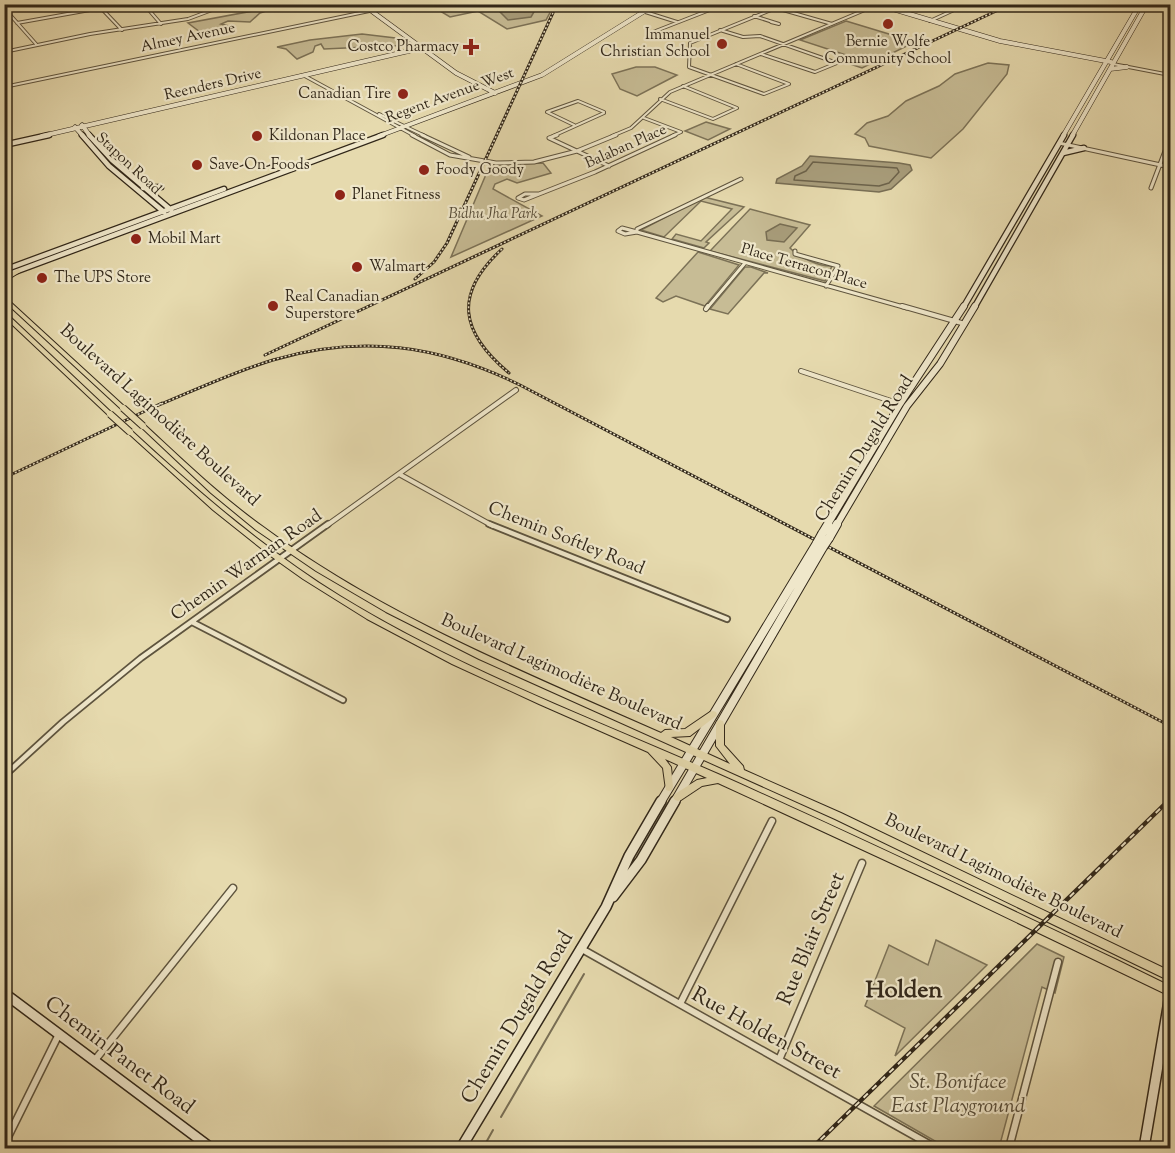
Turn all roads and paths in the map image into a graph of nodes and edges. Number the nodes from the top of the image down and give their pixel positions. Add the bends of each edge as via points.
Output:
1 (228, 4) edge
2 (362, 4) edge
3 (369, 4) edge
4 (403, 4) edge
5 (648, 4) edge
6 (656, 4) edge
7 (725, 4) edge
8 (817, 4) edge
9 (827, 4) edge
10 (967, 4) edge
11 (1140, 4) edge
12 (1147, 4) edge
13 (151, 5) edge
14 (877, 5) edge
15 (4, 8) edge
16 (639, 10) junction
17 (374, 11) junction
18 (646, 11) junction
19 (754, 16) junction
20 (930, 21) junction
21 (677, 22) junction
22 (771, 22) dead end
23 (17, 23) junction
24 (161, 24) junction
25 (831, 24) junction
26 (122, 30) junction
27 (611, 30) junction
28 (720, 30) junction
29 (648, 34) dead end
30 (36, 44) junction
31 (784, 44) junction
32 (422, 46) junction
33 (4, 51) edge
34 (570, 54) junction
35 (760, 54) junction
36 (576, 55) junction
37 (1111, 55) junction
38 (1116, 58) junction
39 (1091, 59) junction
40 (1107, 62) junction
41 (1113, 63) junction
42 (736, 64) junction
43 (1127, 66) junction
44 (1103, 68) junction
45 (1110, 69) junction
46 (300, 74) junction
47 (1170, 74) edge
48 (307, 75) junction
49 (710, 75) junction
50 (683, 86) junction
51 (4, 87) edge
52 (495, 91) junction
53 (659, 99) junction
54 (644, 118) junction
55 (574, 125) junction
56 (398, 126) junction
57 (82, 127) junction
58 (77, 129) junction
59 (1072, 136) junction
60 (1170, 138) edge
61 (1060, 142) junction
62 (8, 143) edge
63 (1068, 143) junction
64 (350, 145) junction
65 (1084, 147) junction
66 (328, 152) junction
67 (577, 152) junction
68 (1061, 154) junction
69 (300, 161) junction
70 (115, 162) junction
71 (1161, 164) junction
72 (107, 165) junction
73 (289, 165) junction
74 (609, 166) junction
75 (1170, 166) edge
76 (296, 167) junction
77 (286, 170) junction
78 (741, 179) dead end
79 (136, 181) junction
80 (128, 184) junction
81 (1151, 188) dead end
82 (144, 192) junction
83 (540, 194) junction
84 (187, 208) junction
85 (172, 210) junction
86 (163, 211) junction
87 (168, 215) junction
88 (182, 217) dead end
89 (637, 232) junction
90 (105, 236) junction
91 (795, 250) dead end
92 (841, 259) dead end
93 (745, 263) junction
94 (838, 266) junction
95 (6, 269) edge
96 (18, 271) joint
97 (4, 278) edge
98 (826, 286) junction
99 (4, 298) edge
100 (706, 309) dead end
101 (4, 313) edge
102 (955, 321) junction
103 (965, 324) junction
104 (801, 371) dead end
105 (516, 390) dead end
106 (900, 404) junction
107 (399, 474) junction
108 (826, 536) junction
109 (820, 545) junction
110 (291, 551) junction
111 (279, 560) junction
112 (727, 619) dead end
113 (192, 621) junction
114 (343, 700) dead end
115 (713, 714) junction
116 (720, 724) junction
117 (649, 730) junction
118 (649, 747) junction
119 (691, 749) junction
120 (703, 754) junction
121 (683, 763) junction
122 (695, 768) junction
123 (743, 772) junction
124 (4, 776) edge
125 (720, 779) junction
126 (669, 787) junction
127 (678, 798) junction
128 (772, 821) dead end
129 (862, 863) dead end
130 (232, 888) dead end
131 (606, 907) junction
132 (580, 948) junction
133 (1058, 962) dead end
134 (1170, 976) edge
135 (4, 993) edge
136 (1170, 993) edge
137 (680, 1004) junction
138 (59, 1034) junction
139 (95, 1060) junction
140 (779, 1060) junction
141 (4, 1145) edge
142 (211, 1149) edge
143 (461, 1149) edge
144 (936, 1149) edge
145 (1009, 1149) edge
146 (1144, 1149) edge

1 - 24 street via 197,17
2 - 17 main road
3 - 17 main road
4 - 17 street, Almey Avenue
5 - 16 main road, Regent Avenue West
6 - 18 main road, Regent Avenue West
7 - 21 street
8 - 9 street
10 - 20 street
11 - 37 main road, Chemin Dugald Road
12 - 38 main road, Chemin Dugald Road
13 - 24 street via 148,9
14 - 20 main road
14 - 25 street
15 - 23 street
16 - 18 street
16 - 27 main road, Regent Avenue West
17 - 32 main road
17 - 51 street, Almey Avenue
18 - 21 street
18 - 27 main road, Regent Avenue West
19 - 22 street
19 - 25 street via 778,8
19 - 28 street
20 - 39 main road
21 - 29 street
23 - 26 street via 101,8
23 - 30 street
24 - 26 street
25 - 31 street
26 - 30 street
27 - 34 main road, Regent Avenue West
27 - 36 main road, Regent Avenue West
28 - 31 street
28 - 49 street via 690,43 687,66
30 - 33 street
31 - 35 street
31 - 35 street via 837,63 815,72
32 - 46 main road, Reenders Drive
32 - 48 main road, Reenders Drive
32 - 52 main road
34 - 36 main road
34 - 52 main road, Regent Avenue West
35 - 42 street
36 - 52 main road, Regent Avenue West via 542,75
37 - 39 main road
37 - 40 main road, Chemin Dugald Road
38 - 41 main road, Chemin Dugald Road
38 - 43 main road
39 - 40 main road
39 - 44 main road
40 - 41 main road
40 - 44 main road, Chemin Dugald Road
41 - 43 street
41 - 45 main road, Chemin Dugald Road
42 - 49 street
42 - 49 street via 789,84 764,94
43 - 45 main road
43 - 47 street
44 - 61 main road, Chemin Dugald Road
45 - 59 main road, Chemin Dugald Road
46 - 48 street
46 - 57 main road, Reenders Drive
48 - 56 street via 318,85
48 - 57 main road, Reenders Drive
49 - 50 street
50 - 53 street
50 - 53 street via 737,108 713,119
52 - 56 main road, Regent Avenue West
53 - 54 street
54 - 67 street
54 - 74 street, Balaban Place via 681,132
55 - 55 street via 604,112 578,101 547,112
55 - 67 street via 549,138
56 - 64 main road, Regent Avenue West
56 - 67 street via 458,157 486,162 553,159
57 - 58 main road, Reenders Drive
57 - 70 main road, Stapon Road
58 - 62 main road, Reenders Drive
58 - 62 main road, Reenders Drive
58 - 72 main road, Stapon Road
59 - 63 main road, Chemin Dugald Road
59 - 65 main road
60 - 71 street
61 - 63 street
61 - 102 main road, Chemin Dugald Road
63 - 65 street
63 - 68 main road, Chemin Dugald Road
64 - 66 main road, Regent Avenue West
64 - 66 main road, Regent Avenue West
65 - 68 main road
65 - 71 street
66 - 69 main road, Regent Avenue West
66 - 76 main road, Regent Avenue West
67 - 74 street
68 - 103 main road, Chemin Dugald Road
69 - 73 main road, Regent Avenue West
69 - 76 main road
70 - 72 main road
70 - 79 main road, Stapon Road
71 - 75 street
71 - 81 street
72 - 80 main road, Stapon Road
73 - 77 main road
73 - 85 main road, Regent Avenue West
74 - 83 street, Balaban Place
76 - 77 main road, Regent Avenue West
77 - 84 main road, Regent Avenue West
78 - 89 street
79 - 80 main road
79 - 82 main road, Stapon Road
80 - 82 main road, Stapon Road
82 - 85 main road, Stapon Road
82 - 86 main road, Stapon Road
83 - 83 street, Balaban Place via 524,200 518,198 525,194
84 - 85 main road, Regent Avenue West
84 - 88 main road
85 - 86 main road, Regent Avenue West
85 - 87 main road, Regent Avenue West
86 - 87 main road, Stapon Road
86 - 90 main road, Regent Avenue West
87 - 90 main road, Regent Avenue West
89 - 89 street, Place Terracon Place via 622,228 618,231 625,234
89 - 93 street, Place Terracon Place
90 - 95 main road, Regent Avenue West
90 - 96 main road, Regent Avenue West
91 - 94 street via 795,254
92 - 94 street
93 - 98 street, Place Terracon Place
93 - 100 street
94 - 98 street
96 - 97 main road
98 - 102 street, Place Terracon Place
99 - 110 main road, Boulevard Lagimodière Boulevard, bridge via 222,498
101 - 111 main road, Boulevard Lagimodière Boulevard, bridge via 214,510
102 - 103 street, Place Terracon Place
102 - 106 main road, Chemin Dugald Road
103 - 108 main road, Chemin Dugald Road via 907,406
104 - 106 street
105 - 107 street, Chemin Warman Road
106 - 108 main road, Chemin Dugald Road
107 - 110 street, Chemin Warman Road
107 - 112 street, Chemin Softley Road via 488,524
108 - 109 main road, Chemin Dugald Road, bridge
109 - 115 main road, Chemin Dugald Road
109 - 116 main road, Chemin Dugald Road
110 - 111 street, Chemin Warman Road
110 - 117 main road, Boulevard Lagimodière Boulevard via 426,629
111 - 113 street, Chemin Warman Road
111 - 118 main road, Boulevard Lagimodière Boulevard via 411,638
113 - 114 street
113 - 124 street, Chemin Warman Road via 94,695
115 - 117 main road via 683,735
115 - 119 main road, Chemin Dugald Road
116 - 120 main road, Chemin Dugald Road
116 - 123 main road via 720,746
117 - 119 main road, Boulevard Lagimodière Boulevard
118 - 121 main road, Boulevard Lagimodière Boulevard
118 - 126 main road via 667,767
119 - 120 main road, Boulevard Lagimodière Boulevard
119 - 121 main road, Chemin Dugald Road
120 - 122 main road, Chemin Dugald Road
120 - 123 main road, Boulevard Lagimodière Boulevard
121 - 122 main road, Boulevard Lagimodière Boulevard
121 - 126 main road, Chemin Dugald Road
122 - 125 main road, Boulevard Lagimodière Boulevard
122 - 127 main road, Chemin Dugald Road
123 - 134 main road, Boulevard Lagimodière Boulevard
125 - 127 main road via 700,783
125 - 136 main road, Boulevard Lagimodière Boulevard
126 - 131 main road, Chemin Dugald Road via 629,856
127 - 131 main road, Chemin Dugald Road via 641,860
128 - 137 street
129 - 140 street, Rue Blair Street
130 - 139 street
131 - 132 main road, Chemin Dugald Road
132 - 137 street, Rue Holden Street
132 - 143 main road, Chemin Dugald Road
133 - 145 street
135 - 138 main road, Chemin Panet Road
136 - 146 main road
137 - 140 street, Rue Holden Street
138 - 139 main road, Chemin Panet Road
138 - 141 street
139 - 142 main road, Chemin Panet Road
140 - 144 street, Rue Holden Street

